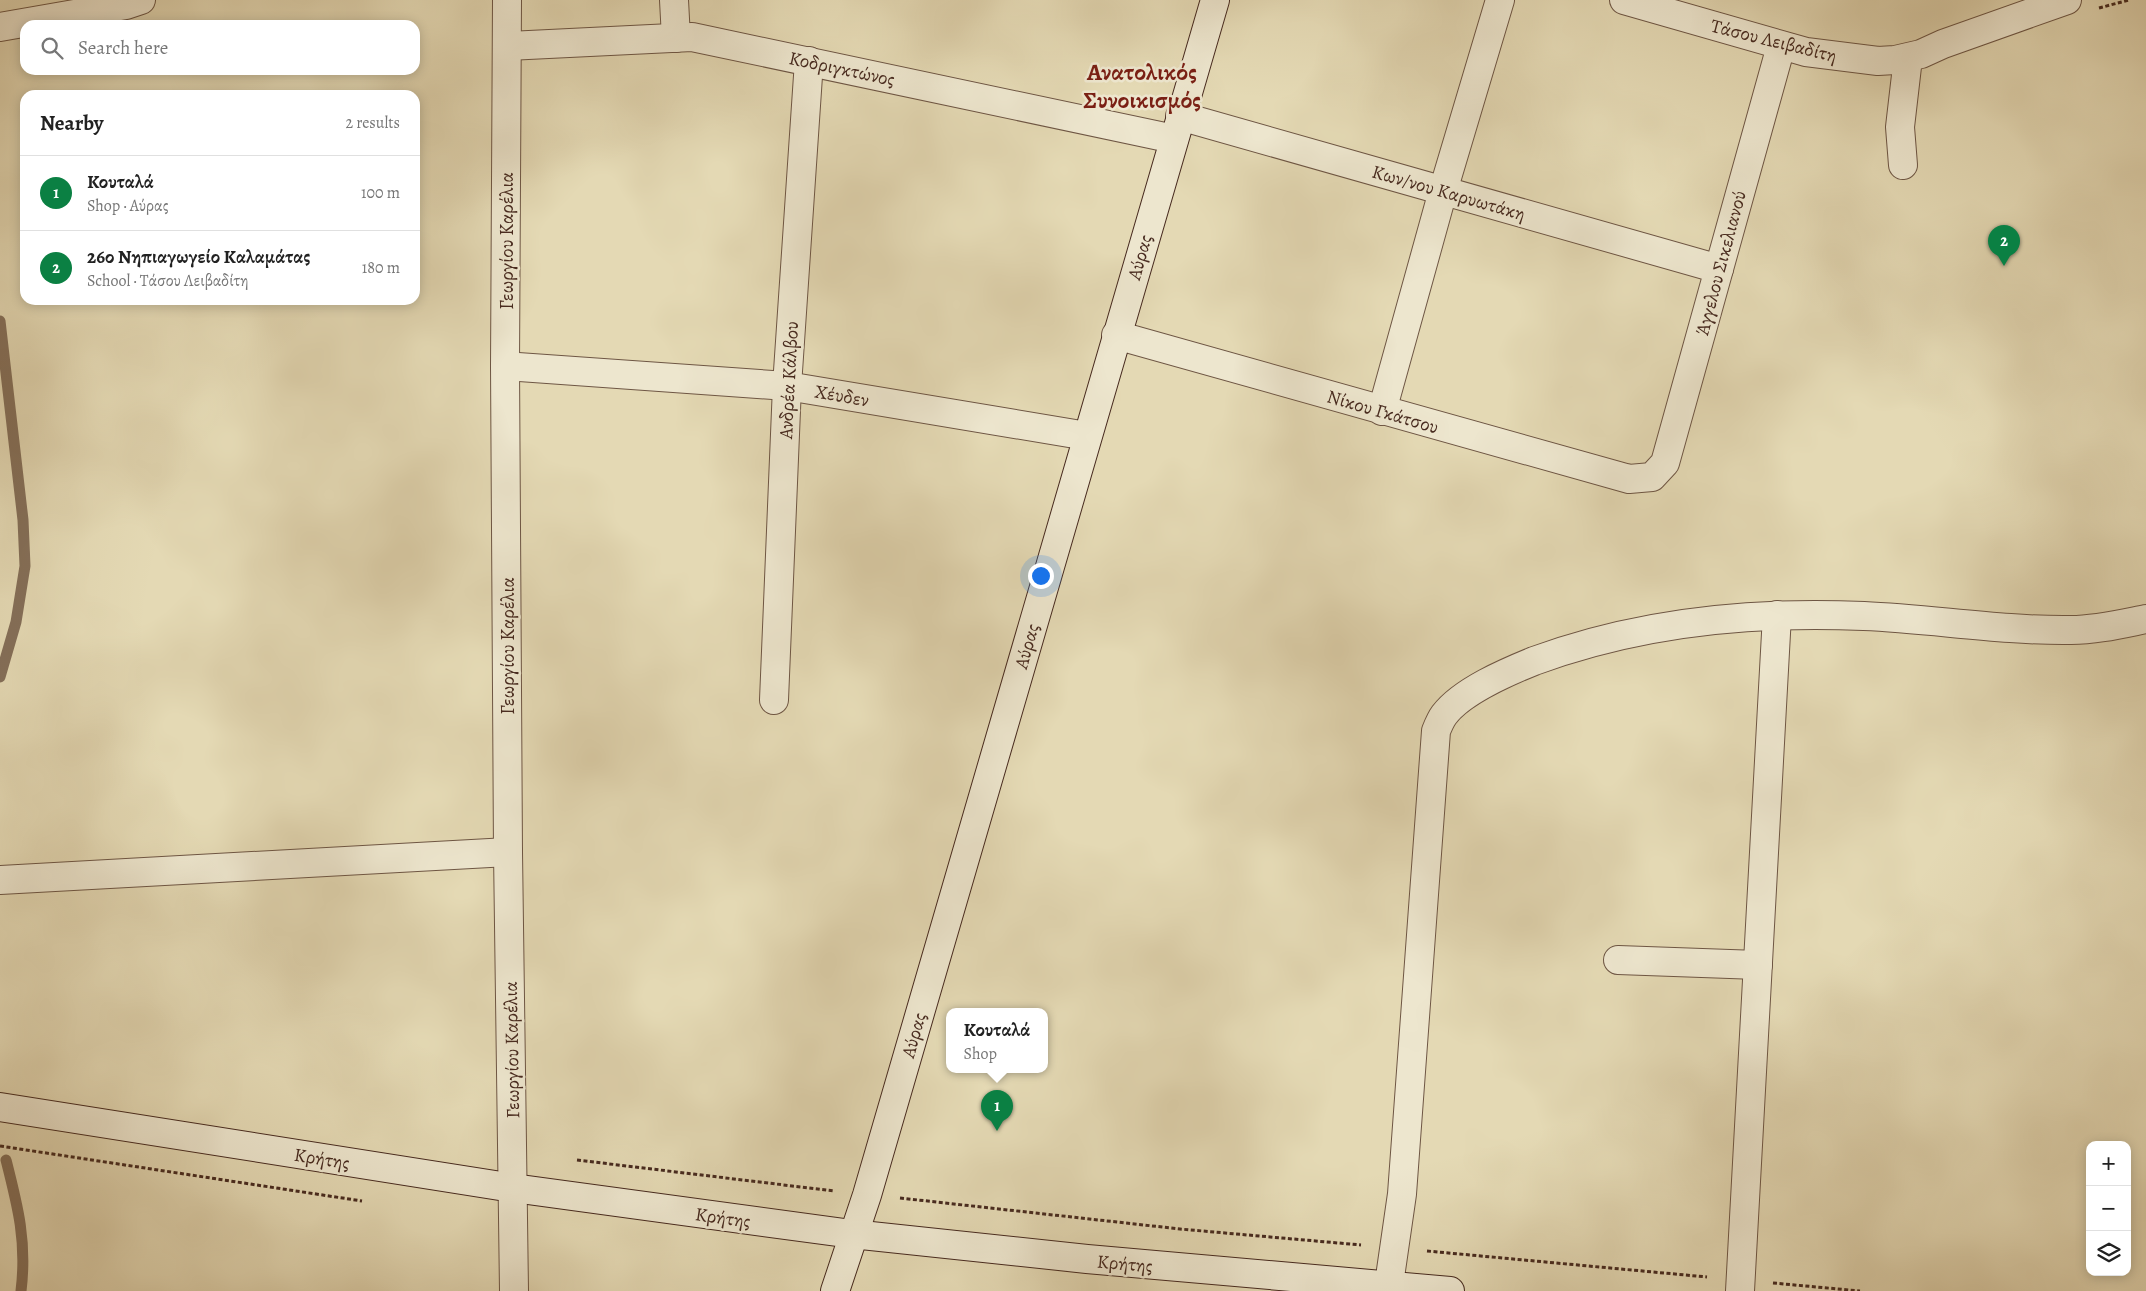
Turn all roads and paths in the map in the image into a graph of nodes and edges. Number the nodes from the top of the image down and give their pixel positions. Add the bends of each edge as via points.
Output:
1 (141, 0) edge
2 (507, 0) edge
3 (674, 0) edge
4 (1215, 0) edge
5 (1500, 0) edge
6 (1624, 0) edge
7 (2067, 0) edge
8 (40, 20) edge
9 (20, 24) edge
10 (0, 27) edge
11 (676, 38) junction
12 (507, 46) junction
13 (1781, 46) junction
14 (1908, 58) junction
15 (809, 61) junction
16 (1177, 127) junction
17 (1903, 165) dead end
18 (1444, 191) junction
19 (1719, 269) junction
20 (1116, 335) junction
21 (505, 366) junction
22 (787, 386) junction
23 (1382, 411) junction
24 (1087, 436) junction
25 (1652, 477) joint
26 (1777, 615) junction
27 (2146, 619) edge
28 (774, 700) dead end
29 (508, 852) junction
30 (0, 880) edge
31 (1618, 960) dead end
32 (1758, 965) junction
33 (7, 1108) edge
34 (0, 1146) edge
35 (16, 1149) dead end
36 (570, 1159) dead end
37 (512, 1188) junction
38 (867, 1195) junction
39 (852, 1234) junction
40 (1395, 1248) junction
41 (1741, 1286) edge
42 (1389, 1288) edge
43 (514, 1291) edge
44 (835, 1291) edge
45 (1450, 1291) edge
46 (1860, 1291) edge

1 - 8 street
2 - 12 street, Γεωργίου Καρέλια
3 - 11 street
4 - 16 street, Αύρας
5 - 18 street
6 - 13 street, Τάσου Λειβαδίτη
7 - 14 street, Τάσου Λειβαδίτη
9 - 10 street
11 - 12 street, Κοδριγκτώνος
11 - 15 street, Κοδριγκτώνος via 692,37
12 - 21 street, Γεωργίου Καρέλια
13 - 14 street, Τάσου Λειβαδίτη via 1857,59
13 - 19 street, Άγγελου Σικελιανού
14 - 17 street via 1900,128
15 - 16 street, Κοδριγκτώνος
15 - 22 street, Ανδρέα Κάλβου
16 - 18 street, Κων/νου Καρυωτάκη
16 - 20 street, Αύρας
18 - 19 street, Κων/νου Καρυωτάκη
18 - 23 street
19 - 25 street, Άγγελου Σικελιανού via 1665,463
20 - 23 street, Νίκου Γκάτσου
20 - 24 street, Αύρας
21 - 22 street, Χέυδεν
21 - 29 street, Γεωργίου Καρέλια
22 - 24 street, Χέυδεν
22 - 28 street, Ανδρέα Κάλβου
23 - 25 street, Νίκου Γκάτσου via 1629,479
24 - 38 street, Αύρας
26 - 27 street via 1865,616 2071,630
26 - 32 street
26 - 40 street via 1652,628 1566,650 1486,683 1444,715 1436,731 1434,749 1402,1194
29 - 30 street
29 - 37 street, Γεωργίου Καρέλια
31 - 32 street
32 - 41 street
33 - 37 street, Κρήτης
34 - 35 path
36 - 38 path
37 - 39 street, Κρήτης
37 - 43 street, Γεωργίου Καρέλια
38 - 39 street, Αύρας
38 - 40 path via 1180,1229
39 - 42 street, Κρήτης
39 - 44 street, Αύρας
40 - 41 path
40 - 42 street
41 - 46 path
42 - 45 street, Κρήτης

